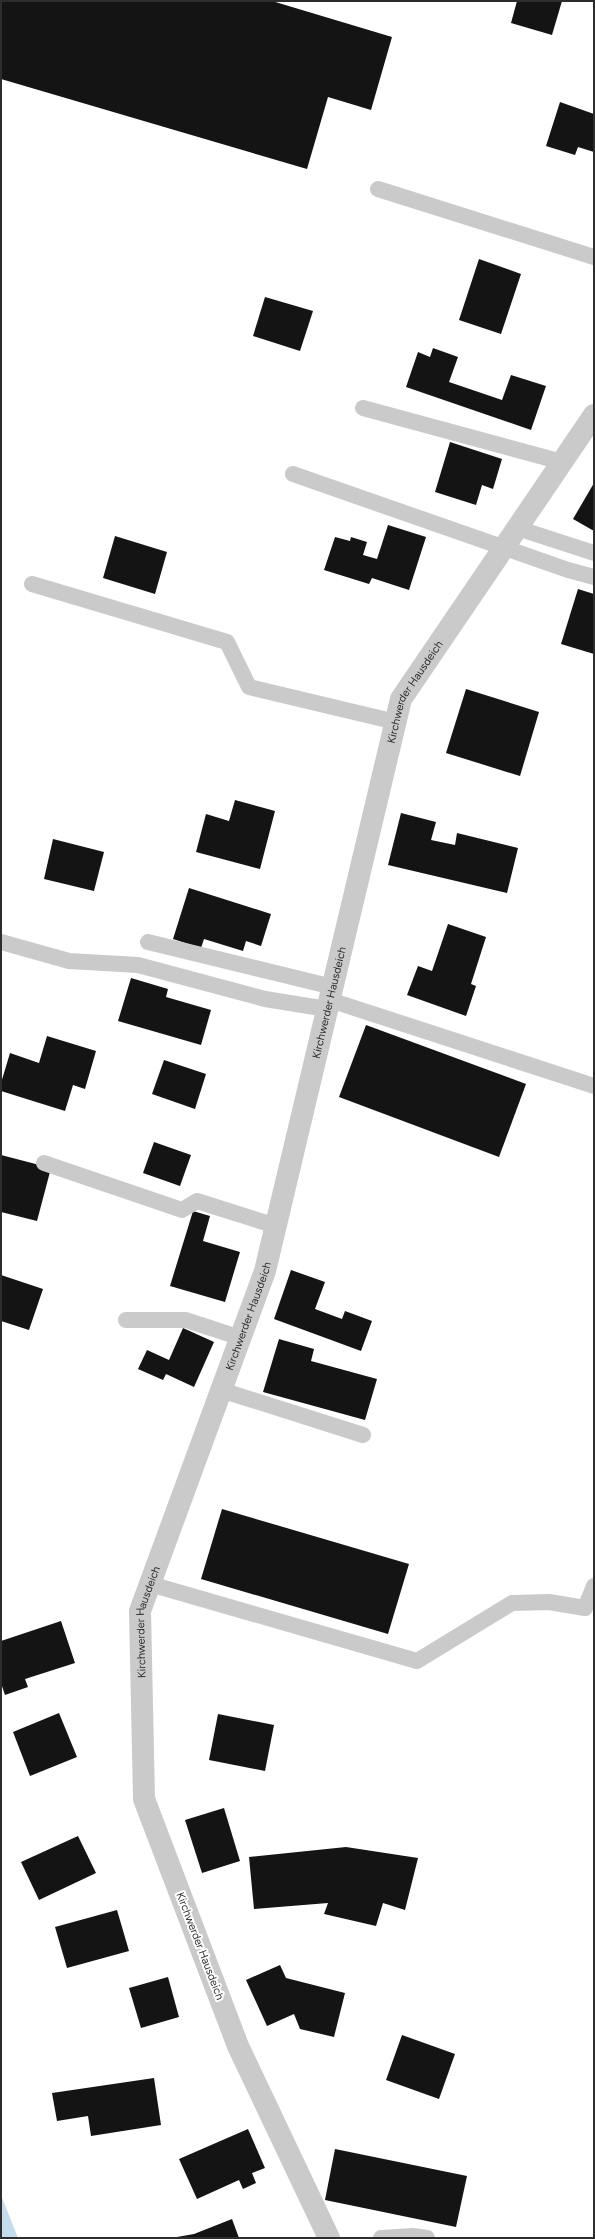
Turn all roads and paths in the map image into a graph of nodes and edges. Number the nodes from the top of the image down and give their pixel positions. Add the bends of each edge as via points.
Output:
1 (378, 189) dead end
2 (594, 257) edge
3 (363, 408) dead end
4 (594, 415) edge
5 (562, 462) junction
6 (293, 474) dead end
7 (517, 528) junction
8 (504, 548) junction
9 (594, 553) edge
10 (594, 577) edge
11 (32, 584) dead end
12 (396, 722) junction
13 (1, 942) edge
14 (148, 942) dead end
15 (330, 998) junction
16 (594, 1086) edge
17 (44, 1163) dead end
18 (276, 1226) junction
19 (126, 1320) dead end
20 (241, 1338) junction
21 (221, 1390) junction
22 (363, 1435) dead end
23 (150, 1584) junction
24 (594, 1586) edge
25 (329, 2238) edge
26 (381, 2238) edge
27 (427, 2238) edge

1 - 2 lane
3 - 5 lane
4 - 5 street, Kirchwerder Hausdeich
5 - 7 street, Kirchwerder Hausdeich
6 - 8 lane
7 - 8 street, Kirchwerder Hausdeich
7 - 9 lane
8 - 10 lane
8 - 12 street, Kirchwerder Hausdeich via 401,700
11 - 12 lane via 227,642 249,687
12 - 15 street, Kirchwerder Hausdeich
13 - 15 lane via 69,961 138,965 265,999
14 - 15 lane
15 - 16 lane
15 - 18 street, Kirchwerder Hausdeich
17 - 18 lane via 182,1210 196,1201
18 - 20 street, Kirchwerder Hausdeich via 265,1271
19 - 20 lane via 186,1320
20 - 21 street, Kirchwerder Hausdeich
21 - 22 lane
21 - 23 street, Kirchwerder Hausdeich
23 - 24 lane via 417,1661 512,1603 549,1602 585,1608
23 - 25 street, Kirchwerder Hausdeich via 140,1612 144,1799 238,2046
26 - 27 lane

